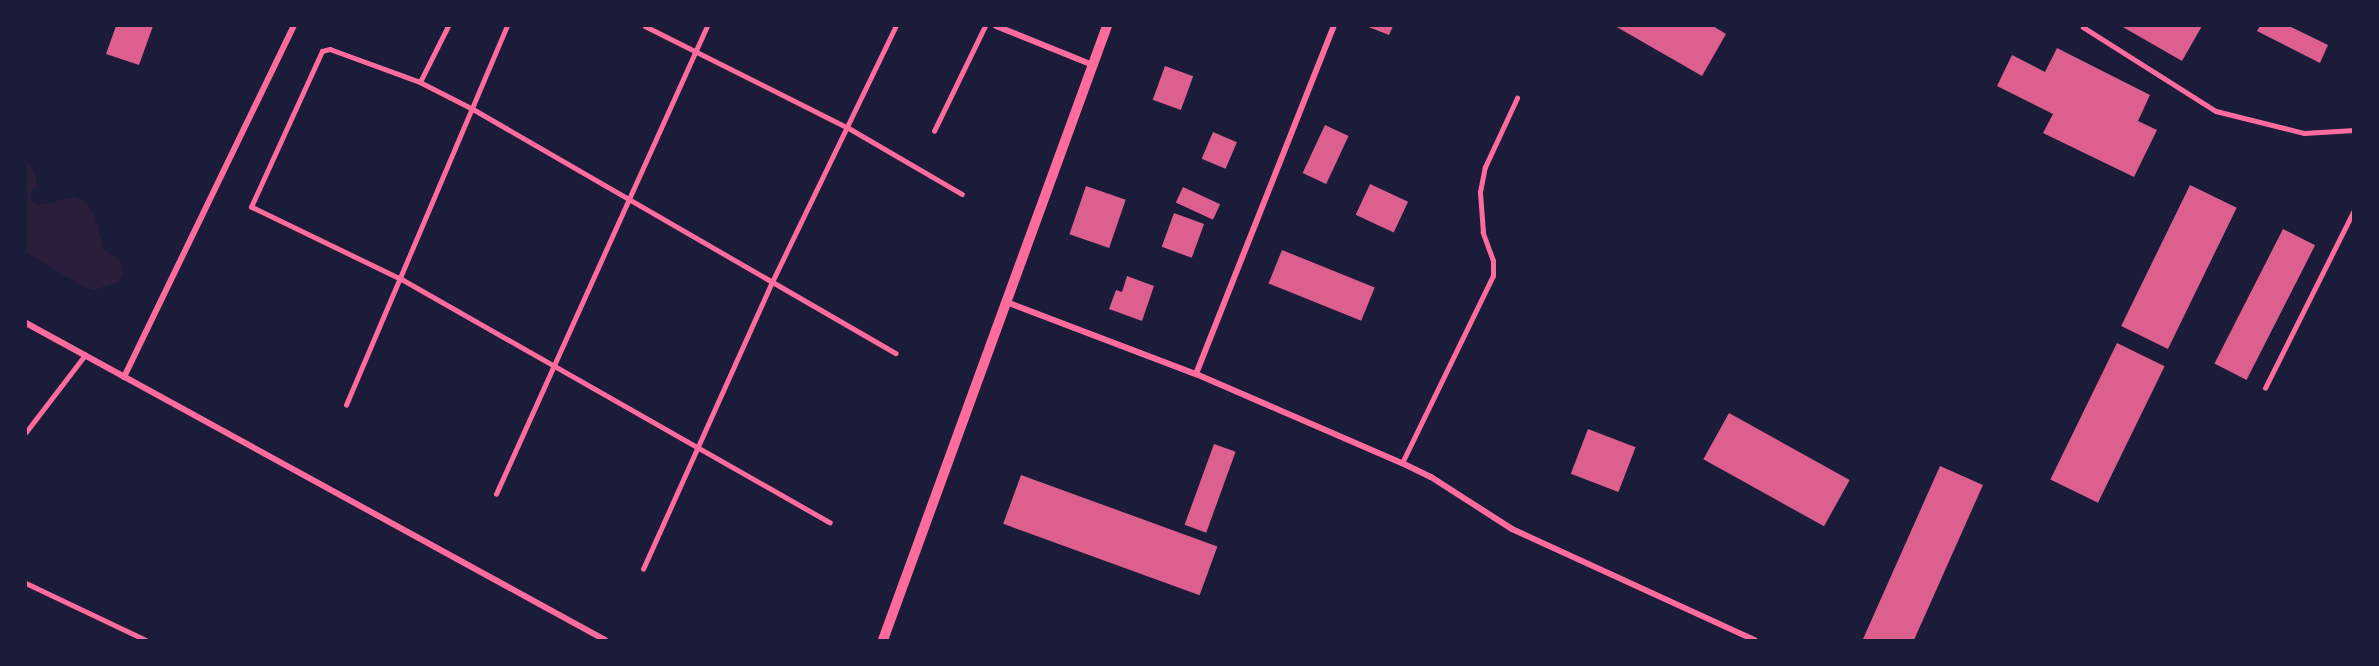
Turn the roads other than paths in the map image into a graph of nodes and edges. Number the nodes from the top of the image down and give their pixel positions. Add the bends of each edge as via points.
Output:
1 (294, 26) edge
2 (448, 26) edge
3 (507, 26) edge
4 (645, 26) edge
5 (707, 26) edge
6 (896, 26) edge
7 (985, 26) edge
8 (996, 26) edge
9 (1107, 26) edge
10 (1334, 26) edge
11 (2083, 27) dead end
12 (696, 50) junction
13 (1093, 65) junction
14 (420, 82) junction
15 (1517, 98) dead end
16 (473, 109) junction
17 (847, 127) junction
18 (2354, 129) edge
19 (934, 131) dead end
20 (962, 194) dead end
21 (629, 198) junction
22 (2354, 210) edge
23 (400, 279) junction
24 (772, 282) junction
25 (1005, 302) junction
26 (26, 323) edge
27 (896, 353) dead end
28 (85, 355) junction
29 (554, 365) junction
30 (1196, 374) junction
31 (124, 377) junction
32 (2265, 388) dead end
33 (346, 405) dead end
34 (26, 432) edge
35 (699, 450) junction
36 (1401, 463) junction
37 (496, 494) dead end
38 (830, 523) dead end
39 (643, 569) dead end
40 (26, 583) edge
41 (146, 640) edge
42 (605, 640) edge
43 (884, 640) edge
44 (1755, 640) edge

1 - 31 street
2 - 14 lane
3 - 16 lane
4 - 12 lane
5 - 12 lane
6 - 17 lane
7 - 19 lane
8 - 13 street
9 - 13 street
10 - 30 street
11 - 18 lane via 2216,111 2304,133
12 - 17 lane
12 - 21 lane
13 - 25 street
14 - 16 lane
14 - 23 lane via 330,49 322,51 252,207
15 - 36 lane via 1485,167 1480,192 1483,233 1493,261 1493,276
16 - 21 lane
16 - 23 lane
17 - 20 lane
17 - 24 lane
21 - 24 lane
21 - 29 lane
22 - 32 lane
23 - 29 lane
23 - 33 lane
24 - 27 lane
24 - 35 lane
25 - 30 street
25 - 43 street
26 - 28 street
28 - 31 street
28 - 34 lane
29 - 35 lane
29 - 37 lane
30 - 36 street
31 - 42 street
35 - 38 lane
35 - 39 lane
36 - 44 street via 1431,477 1512,529
40 - 41 lane

